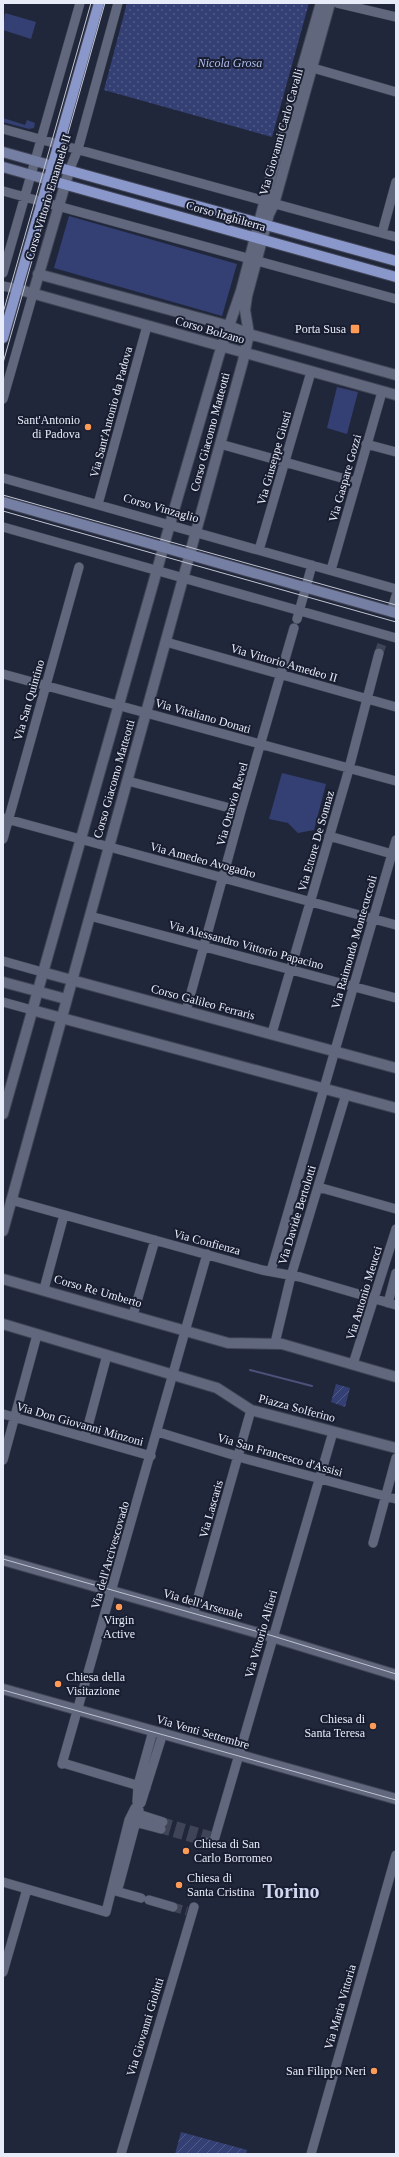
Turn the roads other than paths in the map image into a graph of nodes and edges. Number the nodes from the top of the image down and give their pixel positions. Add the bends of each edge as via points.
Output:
1 (80, 3) edge
2 (99, 3) edge
3 (118, 3) edge
4 (321, 3) edge
5 (330, 3) edge
6 (337, 3) edge
7 (396, 17) edge
8 (307, 67) junction
9 (396, 92) edge
10 (3, 129) edge
11 (40, 140) junction
12 (59, 144) junction
13 (78, 149) junction
14 (3, 152) edge
15 (34, 161) junction
16 (52, 166) junction
17 (3, 167) edge
18 (69, 171) junction
19 (30, 175) junction
20 (49, 180) junction
21 (396, 182) edge
22 (64, 184) junction
23 (3, 191) edge
24 (24, 197) junction
25 (42, 202) junction
26 (269, 202) junction
27 (57, 207) junction
28 (262, 224) junction
29 (382, 233) junction
30 (396, 237) edge
31 (258, 238) junction
32 (396, 261) edge
33 (252, 263) junction
34 (3, 273) edge
35 (38, 274) junction
36 (396, 277) edge
37 (3, 286) edge
38 (17, 289) junction
39 (33, 294) junction
40 (396, 299) edge
41 (147, 326) junction
42 (229, 326) junction
43 (249, 334) junction
44 (3, 338) edge
45 (222, 347) junction
46 (244, 354) junction
47 (311, 372) junction
48 (396, 375) edge
49 (382, 392) junction
50 (396, 395) edge
51 (3, 399) edge
52 (220, 444) junction
53 (366, 444) junction
54 (396, 452) edge
55 (285, 463) junction
56 (3, 478) edge
57 (356, 482) junction
58 (3, 502) edge
59 (98, 504) junction
60 (170, 524) junction
61 (3, 527) edge
62 (196, 532) junction
63 (164, 546) junction
64 (84, 550) junction
65 (259, 550) junction
66 (190, 554) junction
67 (312, 565) junction
68 (157, 570) junction
69 (331, 570) junction
70 (184, 578) junction
71 (306, 588) junction
72 (396, 589) edge
73 (396, 596) edge
74 (393, 613) edge
75 (297, 619) junction
76 (396, 638) edge
77 (166, 642) junction
78 (379, 653) tunnel mouth
79 (3, 674) edge
80 (281, 674) junction
81 (46, 685) junction
82 (367, 699) junction
83 (119, 704) junction
84 (396, 707) edge
85 (146, 713) junction
86 (261, 745) junction
87 (349, 769) junction
88 (128, 781) junction
89 (396, 781) edge
90 (241, 811) junction
91 (6, 818) edge
92 (329, 836) junction
93 (3, 839) edge
94 (80, 839) junction
95 (396, 840) edge
96 (109, 846) junction
97 (392, 854) junction
98 (224, 878) junction
99 (311, 901) junction
100 (90, 916) junction
101 (373, 918) junction
102 (396, 925) edge
103 (204, 946) junction
104 (3, 961) edge
105 (291, 970) junction
106 (42, 972) junction
107 (72, 981) junction
108 (3, 982) edge
109 (353, 986) junction
110 (37, 991) junction
111 (396, 998) edge
112 (66, 999) junction
113 (3, 1002) edge
114 (32, 1010) junction
115 (186, 1011) junction
116 (61, 1018) junction
117 (272, 1033) junction
118 (335, 1050) junction
119 (396, 1068) edge
120 (325, 1088) junction
121 (346, 1094) junction
122 (396, 1108) edge
123 (3, 1114) edge
124 (318, 1187) junction
125 (11, 1200) junction
126 (396, 1209) edge
127 (64, 1215) junction
128 (396, 1229) edge
129 (3, 1230) edge
130 (155, 1240) junction
131 (207, 1254) junction
132 (271, 1271) junction
133 (396, 1273) edge
134 (292, 1276) junction
135 (3, 1279) edge
136 (44, 1289) junction
137 (375, 1298) junction
138 (392, 1304) edge
139 (133, 1315) junction
140 (3, 1324) edge
141 (184, 1330) junction
142 (37, 1335) junction
143 (275, 1343) junction
144 (107, 1355) junction
145 (353, 1364) junction
146 (173, 1374) junction
147 (396, 1377) edge
148 (251, 1410) junction
149 (3, 1414) edge
150 (15, 1417) junction
151 (158, 1432) junction
152 (334, 1432) junction
153 (86, 1437) junction
154 (396, 1448) edge
155 (151, 1456) junction
156 (238, 1456) junction
157 (396, 1458) edge
158 (3, 1460) edge
159 (319, 1478) junction
160 (385, 1496) junction
161 (396, 1499) edge
162 (373, 1543) dead end
163 (3, 1560) edge
164 (111, 1592) junction
165 (193, 1615) junction
166 (272, 1637) junction
167 (396, 1675) edge
168 (3, 1689) edge
169 (78, 1709) junction
170 (158, 1732) junction
171 (237, 1755) junction
172 (396, 1799) edge
173 (138, 1805) junction
174 (162, 1825) tunnel mouth
175 (211, 1839) dead end
176 (396, 1856) edge
177 (3, 1876) edge
178 (3, 1882) edge
179 (30, 1890) junction
180 (112, 1892) junction
181 (173, 1907) tunnel mouth
182 (191, 1910) dead end
183 (3, 1972) edge
184 (120, 2154) edge
185 (311, 2154) edge

1 - 11 street, Corso Vittorio Emanuele II
2 - 12 main road, Corso Vittorio Emanuele II
3 - 13 street, Corso Vittorio Emanuele II
4 - 8 street, Via Giovanni Carlo Cavalli
5 - 8 street, Via Giovanni Carlo Cavalli
6 - 7 street
8 - 9 street
8 - 26 street, Via Giovanni Carlo Cavalli
10 - 11 street, Corso Inghilterra
11 - 12 street, Corso Inghilterra
11 - 15 street, Corso Vittorio Emanuele II
12 - 13 street, Corso Inghilterra
12 - 16 main road, Corso Vittorio Emanuele II
13 - 18 street, Corso Vittorio Emanuele II
13 - 26 street, Corso Inghilterra
14 - 15 main road
15 - 16 main road
15 - 19 street, Corso Vittorio Emanuele II
16 - 18 main road, Corso Inghilterra
16 - 20 main road, Corso Vittorio Emanuele II
17 - 19 main road
18 - 22 street, Corso Vittorio Emanuele II
18 - 28 main road, Corso Inghilterra
19 - 20 main road
19 - 24 street, Corso Vittorio Emanuele II
20 - 22 main road, Corso Inghilterra
20 - 25 main road, Corso Vittorio Emanuele II
21 - 29 street
22 - 27 street, Corso Vittorio Emanuele II
22 - 31 main road, Corso Inghilterra
23 - 24 street
24 - 25 street
24 - 34 street, Corso Vittorio Emanuele II
25 - 27 street
25 - 38 main road, Corso Vittorio Emanuele II
26 - 28 street, Via Giovanni Carlo Cavalli
26 - 29 street, Corso Inghilterra
27 - 33 street
27 - 35 street, Corso Vittorio Emanuele II
28 - 31 street, Via Giovanni Carlo Cavalli
28 - 32 main road, Corso Inghilterra
29 - 30 street, Corso Inghilterra
31 - 33 street, Via Giovanni Carlo Cavalli
31 - 36 main road, Corso Inghilterra
33 - 40 street
33 - 42 street, Corso Giacomo Matteotti
33 - 43 street via 245,304
35 - 39 street, Corso Vittorio Emanuele II
35 - 42 street, Corso Bolzano
37 - 38 street
38 - 39 street, Corso Bolzano
38 - 44 main road, Corso Vittorio Emanuele II
39 - 41 street, Corso Bolzano
39 - 51 street, Corso Vittorio Emanuele II
41 - 45 street, Corso Bolzano
41 - 59 street, Via Sant'Antonio da Padova
42 - 43 street, Corso Bolzano
42 - 45 street, Corso Giacomo Matteotti
43 - 46 street, Corso Giacomo Matteotti
43 - 48 street, Corso Bolzano
45 - 46 street, Corso Bolzano
45 - 60 street, Corso Giacomo Matteotti
46 - 47 street, Corso Bolzano
46 - 52 street, Corso Giacomo Matteotti
47 - 49 street, Corso Bolzano
47 - 55 street, Via Giuseppe Giusti
49 - 50 street, Corso Bolzano
49 - 53 street, Via Gaspare Gozzi
52 - 55 street
52 - 62 street, Corso Giacomo Matteotti
53 - 54 street
53 - 57 street, Via Gaspare Gozzi
55 - 57 street
55 - 65 street, Via Giuseppe Giusti
56 - 59 street, Corso Vinzaglio
57 - 69 street, Via Gaspare Gozzi
58 - 63 main road
59 - 60 street, Corso Vinzaglio
60 - 62 street, Corso Vinzaglio
60 - 63 street, Corso Giacomo Matteotti
61 - 64 street
62 - 65 street, Corso Vinzaglio
62 - 66 street, Corso Giacomo Matteotti
63 - 66 main road
63 - 68 street, Corso Giacomo Matteotti
64 - 68 street
64 - 81 street, Via San Quintino
65 - 67 street, Corso Vinzaglio
66 - 70 street, Corso Giacomo Matteotti
66 - 71 main road
67 - 69 street, Corso Vinzaglio
67 - 71 street
68 - 70 street
68 - 83 street, Corso Giacomo Matteotti
69 - 72 street, Corso Vinzaglio
70 - 75 street
70 - 77 street, Corso Giacomo Matteotti
71 - 74 main road
71 - 75 street
73 - 74 street
75 - 76 street via 383,639
75 - 80 street, Via Ottavio Revel
77 - 80 street, Via Vittorio Amedeo II
77 - 85 street, Corso Giacomo Matteotti
78 - 82 street, Via Ettore De Sonnaz
79 - 81 street, Via Vitaliano Donati
80 - 82 street, Via Vittorio Amedeo II
80 - 86 street, Via Ottavio Revel
81 - 83 street, Via Vitaliano Donati
81 - 91 street, Via San Quintino
82 - 84 street, Via Vittorio Amedeo II
82 - 87 street, Via Ettore De Sonnaz
83 - 85 street, Via Vitaliano Donati
83 - 94 street, Corso Giacomo Matteotti
85 - 86 street, Via Vitaliano Donati
85 - 88 street, Corso Giacomo Matteotti
86 - 87 street, Via Vitaliano Donati
86 - 90 street, Via Ottavio Revel
87 - 89 street, Via Vitaliano Donati
87 - 92 street, Via Ettore De Sonnaz
88 - 90 street
88 - 96 street, Corso Giacomo Matteotti
90 - 98 street, Via Ottavio Revel
91 - 93 street, Via San Quintino
91 - 94 street, Via Amedeo Avogadro
92 - 97 street
92 - 99 street, Via Ettore De Sonnaz
94 - 96 street, Via Amedeo Avogadro
94 - 106 street, Corso Giacomo Matteotti
95 - 97 street, Via Raimondo Montecuccoli
96 - 98 street, Via Amedeo Avogadro
96 - 100 street, Corso Giacomo Matteotti
97 - 101 street, Via Raimondo Montecuccoli
98 - 99 street, Via Amedeo Avogadro
98 - 103 street, Via Ottavio Revel
99 - 101 street, Via Amedeo Avogadro
99 - 105 street, Via Ettore De Sonnaz
100 - 103 street, Via Alessandro Vittorio Papacino
100 - 107 street, Corso Giacomo Matteotti
101 - 102 street, Via Amedeo Avogadro
101 - 109 street, Via Raimondo Montecuccoli
103 - 105 street, Via Alessandro Vittorio Papacino
103 - 115 street, Via Ottavio Revel
104 - 106 street, Corso Galileo Ferraris
105 - 109 street, Via Alessandro Vittorio Papacino
105 - 117 street, Via Ettore De Sonnaz
106 - 107 street, Corso Galileo Ferraris
106 - 110 street, Corso Giacomo Matteotti
107 - 112 street, Corso Giacomo Matteotti
107 - 115 street, Corso Galileo Ferraris
108 - 110 street
109 - 111 street, Via Alessandro Vittorio Papacino
109 - 118 street, Via Raimondo Montecuccoli
110 - 112 street
110 - 114 street, Corso Giacomo Matteotti
112 - 116 street, Corso Giacomo Matteotti
113 - 114 street
114 - 116 street
114 - 123 street, Corso Giacomo Matteotti
115 - 117 street, Corso Galileo Ferraris
116 - 120 street
116 - 125 street, Corso Giacomo Matteotti
117 - 118 street, Corso Galileo Ferraris
118 - 119 street, Corso Galileo Ferraris
118 - 120 street, Via Davide Bertolotti
120 - 121 street
120 - 132 street, Via Davide Bertolotti
121 - 122 street
121 - 124 street, Via Davide Bertolotti
124 - 126 street
124 - 134 street, Via Davide Bertolotti
125 - 127 street, Via Confienza
125 - 129 street, Corso Giacomo Matteotti
127 - 130 street, Via Confienza
127 - 136 street
128 - 137 street, Via Antonio Meucci
130 - 131 street, Via Confienza
130 - 139 street
131 - 132 street, Via Confienza
131 - 141 street, Via dell'Arcivescovado
132 - 134 street, Via Confienza
133 - 138 street, Via Antonio Meucci
134 - 137 street, Via Confienza
134 - 143 street, Via Davide Bertolotti
135 - 136 street, Corso Re Umberto
136 - 139 street, Corso Re Umberto
137 - 138 street, Via Confienza
137 - 145 street, Via Antonio Meucci
139 - 141 street, Corso Re Umberto
140 - 142 street
141 - 143 street via 228,1343
141 - 146 street, Via dell'Arcivescovado
142 - 144 street
142 - 150 street
143 - 145 street
144 - 146 street
144 - 153 street
145 - 147 street
146 - 148 street, Piazza Solferino via 218,1388
146 - 151 street, Via dell'Arcivescovado
148 - 152 street, Piazza Solferino
148 - 156 street, Via Lascaris
149 - 150 street, Via Don Giovanni Minzoni
150 - 153 street, Via Don Giovanni Minzoni
150 - 158 street
151 - 155 street, Via dell'Arcivescovado
151 - 156 street, Via San Francesco d'Assisi
152 - 154 street, Piazza Solferino
152 - 159 street, Via Vittorio Alfieri
153 - 155 street, Via Don Giovanni Minzoni
155 - 164 street, Via dell'Arcivescovado
156 - 159 street, Via San Francesco d'Assisi
156 - 165 street, Via Lascaris
157 - 160 street
159 - 160 street, Via San Francesco d'Assisi
159 - 166 street, Via Vittorio Alfieri
160 - 161 street, Via San Francesco d'Assisi
160 - 162 street
163 - 164 street, Via dell'Arsenale
164 - 165 street, Via dell'Arsenale
164 - 169 street, Via dell'Arcivescovado
165 - 166 street, Via dell'Arsenale
166 - 167 street, Via dell'Arsenale
166 - 171 street, Via Vittorio Alfieri
168 - 169 street, Via Venti Settembre
169 - 170 street, Via Venti Settembre
169 - 173 street, Via dell'Arcivescovado via 63,1763
170 - 171 street, Via Venti Settembre
170 - 173 street
171 - 172 street, Via Venti Settembre
171 - 175 street, Via Vittorio Alfieri
173 - 174 street
173 - 180 street via 119,1885
176 - 185 street, Via Maria Vittoria
177 - 179 street via 25,1882
178 - 179 street
179 - 180 street via 106,1912
179 - 183 street
180 - 181 street
182 - 184 street, Via Giovanni Giolitti

